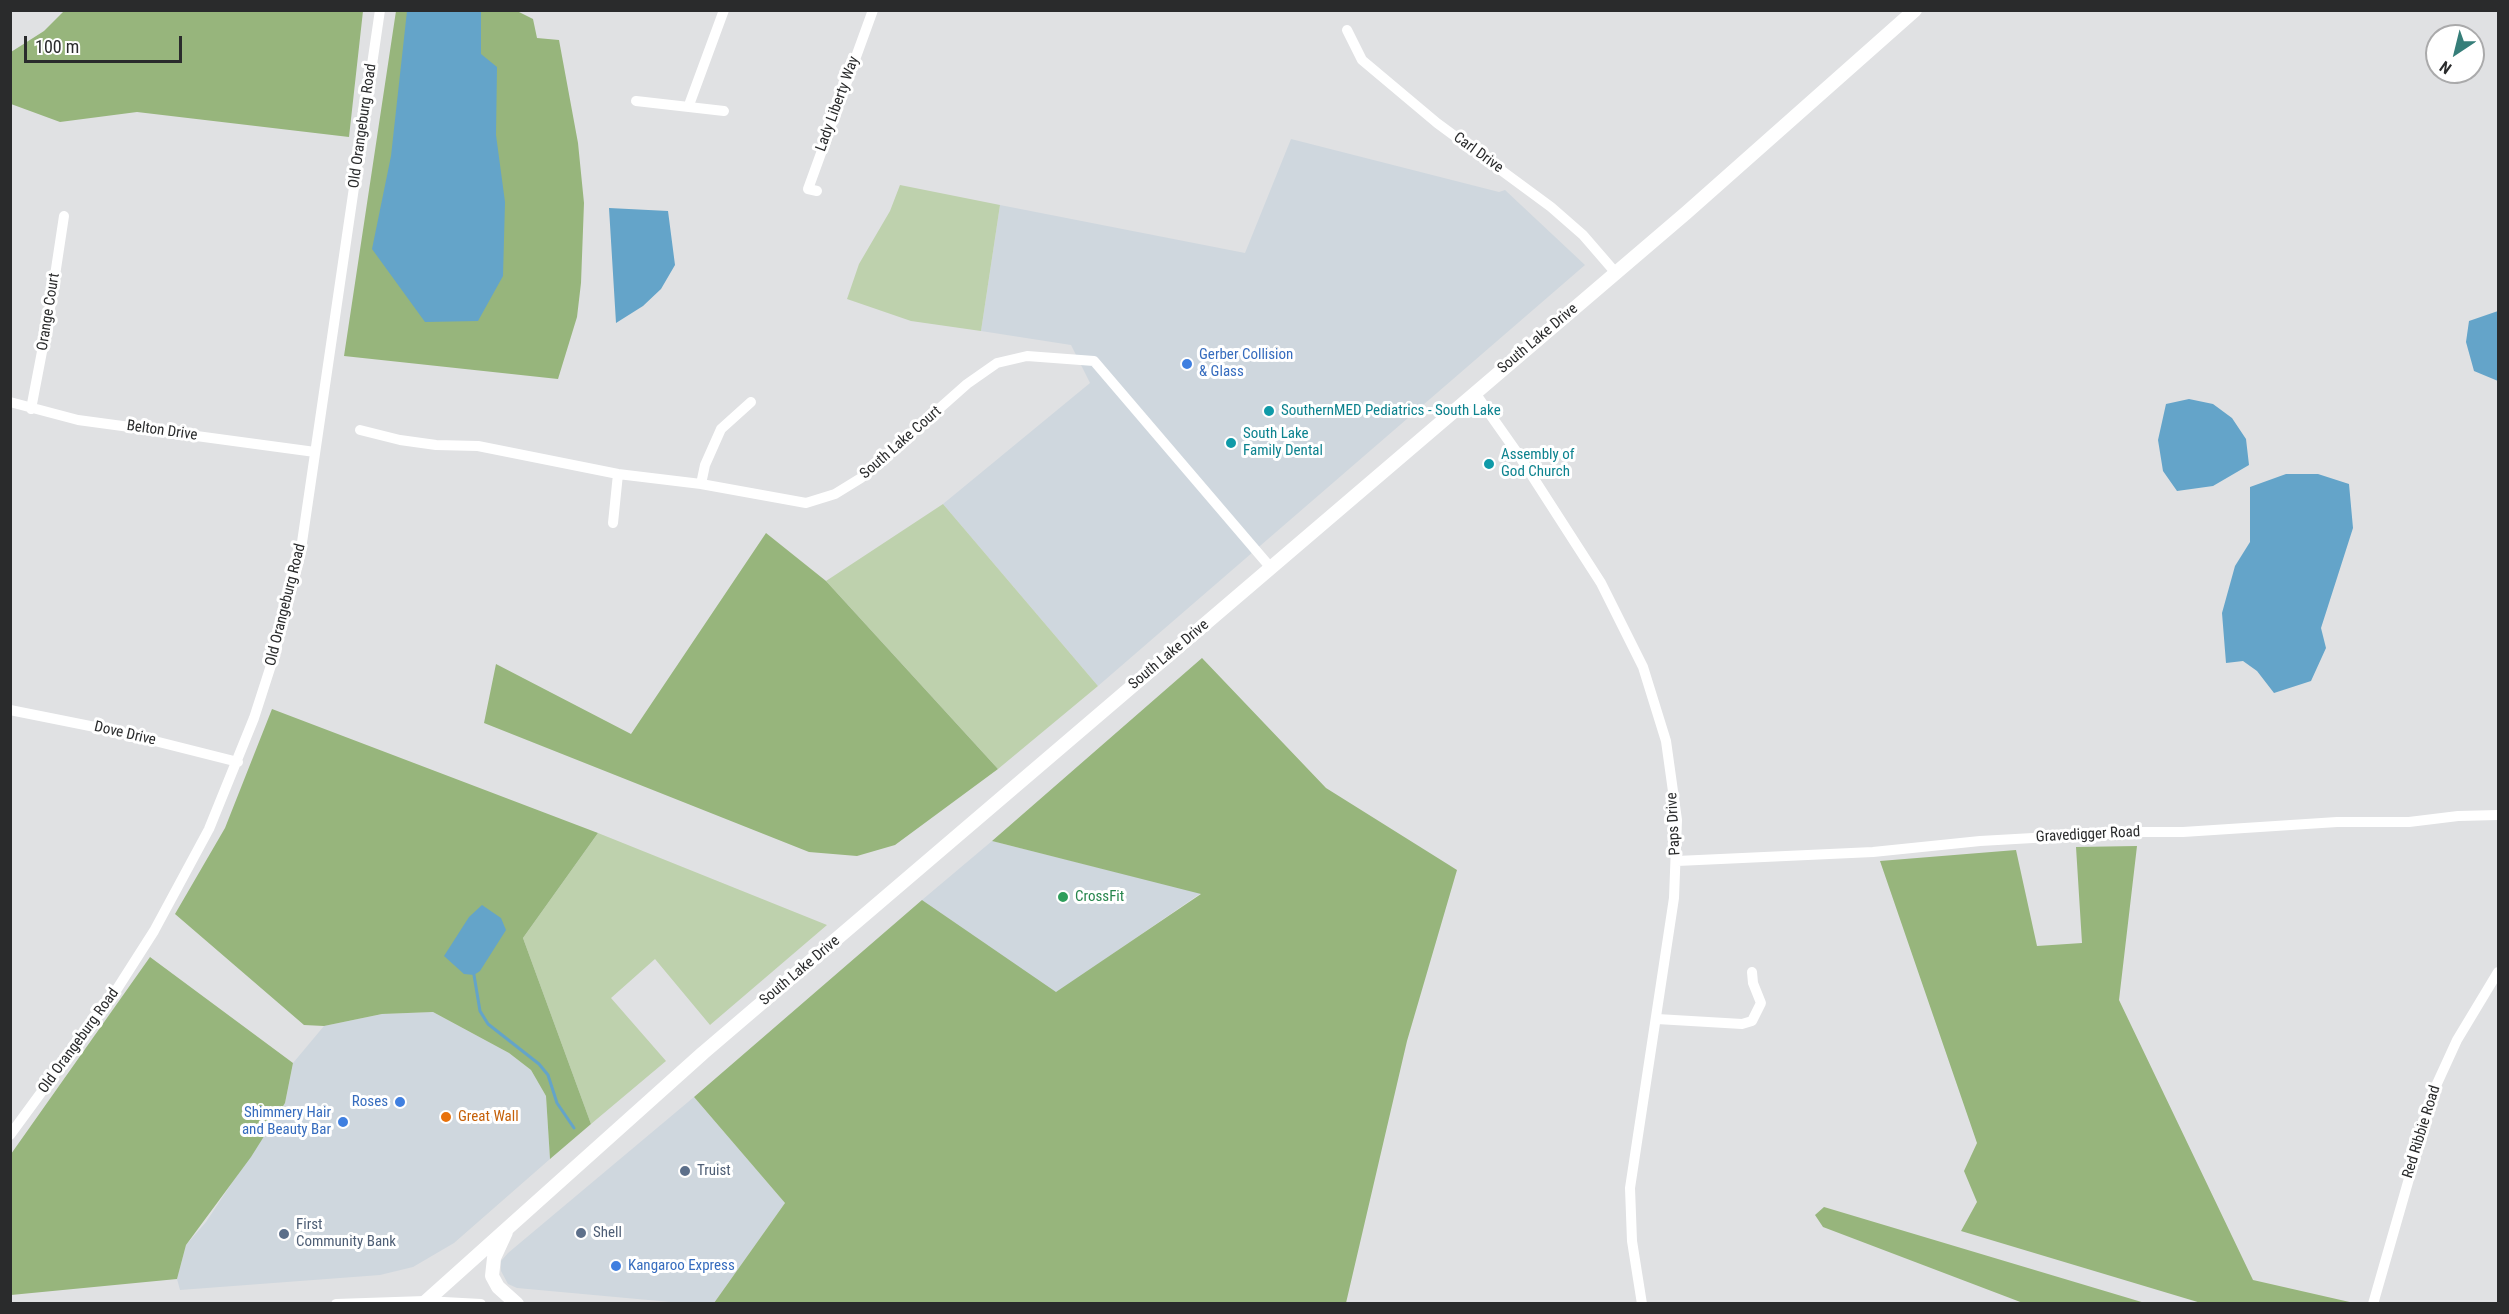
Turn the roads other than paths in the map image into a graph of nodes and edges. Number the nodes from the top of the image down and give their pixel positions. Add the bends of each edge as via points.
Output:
1 (380, 10) edge
2 (724, 10) edge
3 (873, 10) edge
4 (1915, 10) edge
5 (1347, 30) dead end
6 (636, 101) dead end
7 (689, 105) junction
8 (724, 111) dead end
9 (818, 190) dead end
10 (64, 216) dead end
11 (1615, 272) junction
12 (1475, 393) junction
13 (10, 402) edge
14 (752, 402) dead end
15 (31, 409) junction
16 (360, 430) dead end
17 (315, 452) junction
18 (618, 474) junction
19 (701, 484) junction
20 (613, 523) dead end
21 (1271, 568) junction
22 (10, 710) edge
23 (238, 762) junction
24 (2499, 814) edge
25 (1677, 861) junction
26 (1752, 972) dead end
27 (2499, 972) edge
28 (1658, 1019) junction
29 (10, 1135) edge
30 (509, 1225) junction
31 (423, 1303) edge
32 (336, 1304) edge
33 (481, 1304) edge
34 (517, 1304) edge
35 (1641, 1304) edge
36 (2373, 1304) edge

1 - 17 street, Old Orangeburg Road
2 - 7 street
3 - 9 street, Lady Liberty Way via 808,189
4 - 11 main road, South Lake Drive
5 - 11 street, Carl Drive via 1362,60 1428,117 1551,207 1583,235
6 - 7 street
7 - 8 street
10 - 15 street, Orange Court
11 - 12 main road, South Lake Drive
12 - 21 main road, South Lake Drive
12 - 25 street, Paps Drive via 1601,584 1643,667 1666,741 1677,820
13 - 15 street, Belton Drive
14 - 19 street via 722,429 705,465
15 - 17 street, Belton Drive via 78,420
16 - 18 street, South Lake Court via 436,445 478,446
17 - 23 street, Old Orangeburg Road via 300,556 274,656
18 - 19 street, South Lake Court
18 - 20 street
19 - 21 street, South Lake Court via 806,503 816,500 861,478 967,384 997,363 1027,356 1094,361
21 - 30 main road, South Lake Drive via 703,1053
22 - 23 street, Dove Drive
23 - 29 street, Old Orangeburg Road via 196,855 154,931
24 - 25 street, Gravedigger Road
25 - 28 street, Paps Drive
26 - 28 street via 1761,1003 1752,1021 1742,1024
27 - 36 street, Red Ribbie Road via 2457,1040 2435,1088
28 - 35 street, Paps Drive via 1630,1188 1632,1241
30 - 31 main road, South Lake Drive
30 - 34 main road via 494,1258 492,1276
31 - 32 street
31 - 33 street

